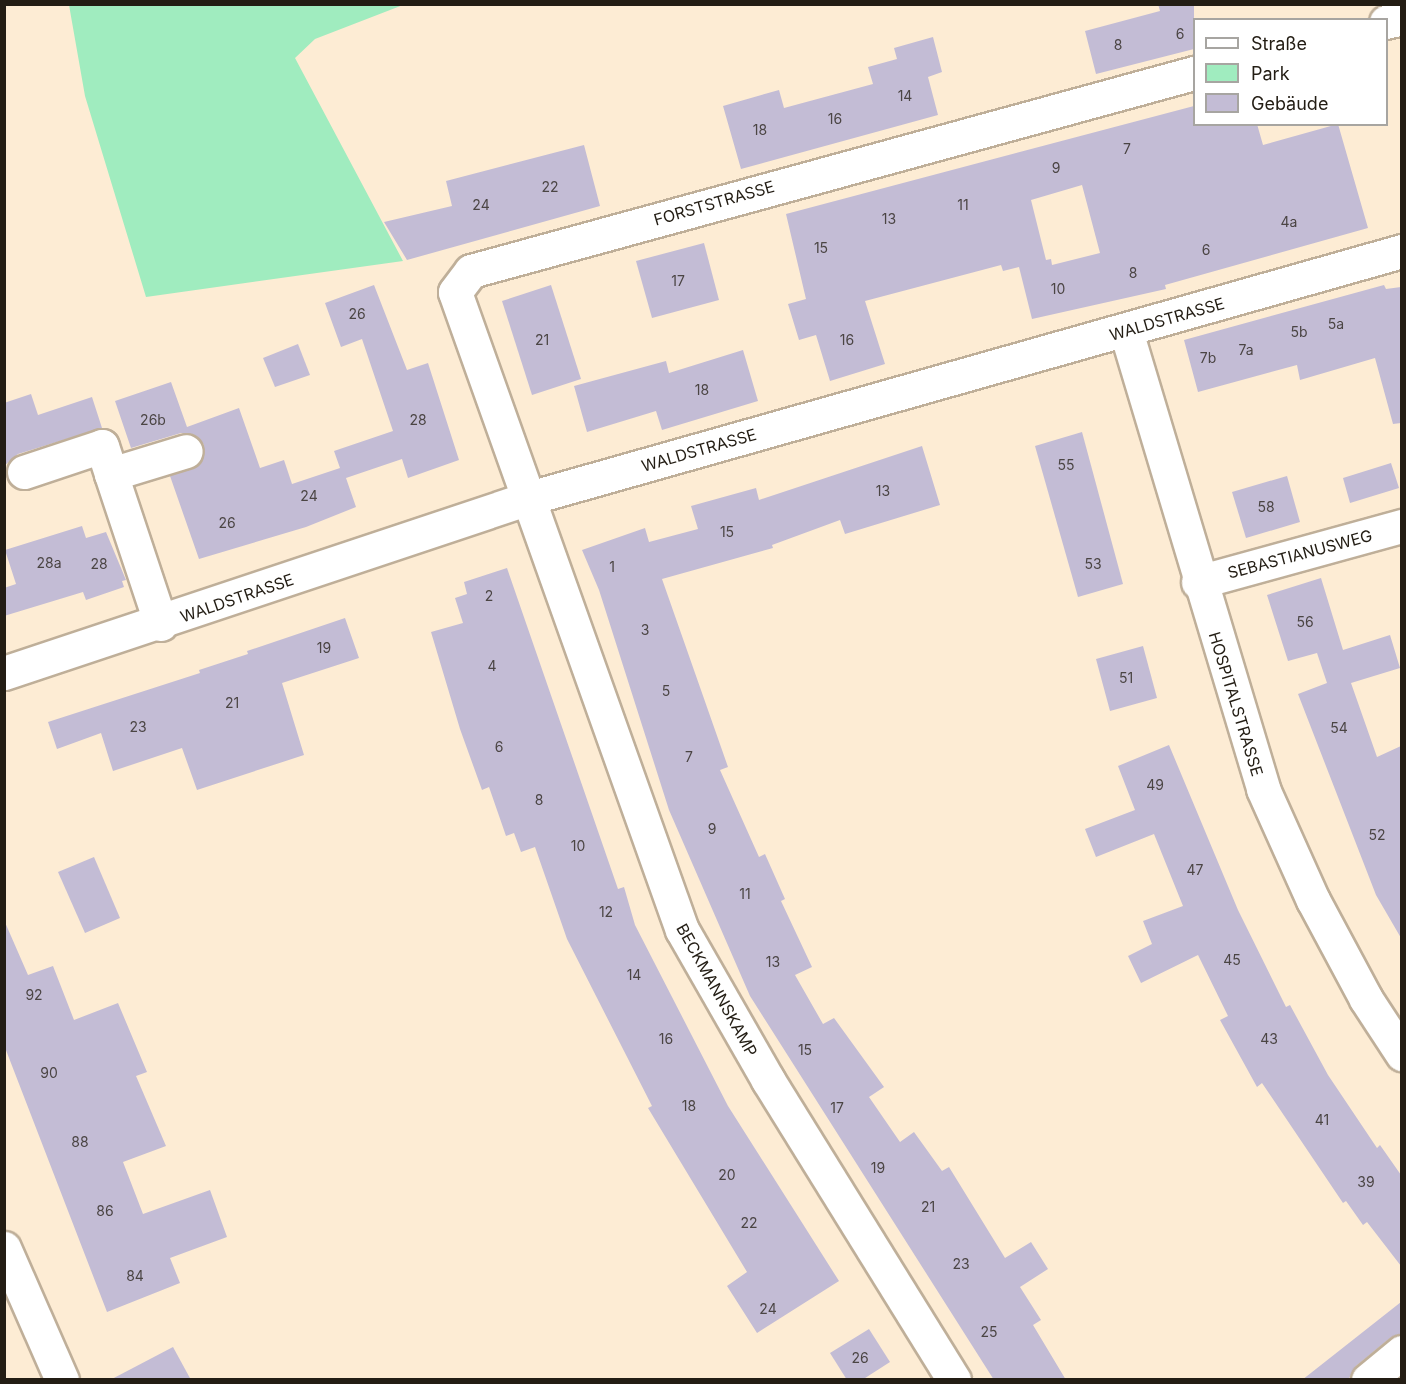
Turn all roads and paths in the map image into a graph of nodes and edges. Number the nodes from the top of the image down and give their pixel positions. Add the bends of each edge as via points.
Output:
1 (1193, 72) edge
2 (1401, 251) edge
3 (1126, 331) junction
4 (186, 451) dead end
5 (24, 472) dead end
6 (111, 474) junction
7 (530, 498) junction
8 (1401, 526) edge
9 (1198, 582) junction
10 (161, 624) junction
11 (4, 673) edge
12 (1401, 1054) edge
13 (4, 1248) edge
14 (1401, 1352) edge
15 (62, 1380) edge
16 (954, 1380) edge
17 (1368, 1380) edge

1 - 7 street, FORSTSTRASSE via 471,271 455,292
2 - 3 street, WALDSTRASSE
3 - 7 street, WALDSTRASSE
3 - 9 street, HOSPITALSTRASSE
4 - 6 street
5 - 6 street via 102,446
6 - 10 street
7 - 10 street, WALDSTRASSE
7 - 16 street, BECKMANNSKAMP via 682,930 768,1080
8 - 9 street, SEBASTIANUSWEG
9 - 12 street, HOSPITALSTRASSE via 1263,789 1312,900
10 - 11 street, WALDSTRASSE
13 - 15 street
14 - 17 street

